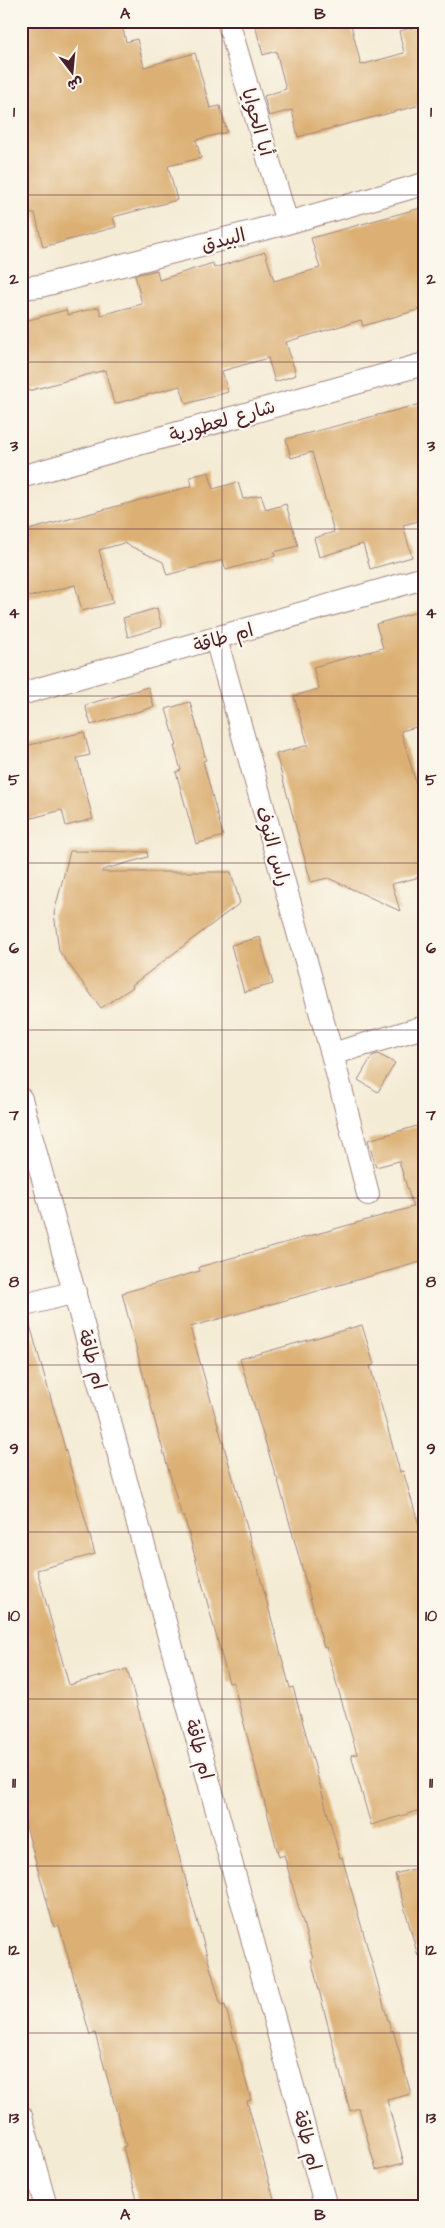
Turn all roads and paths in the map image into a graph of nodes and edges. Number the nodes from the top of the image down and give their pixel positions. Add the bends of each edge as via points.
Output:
1 (228, 21) edge
2 (424, 184) edge
3 (287, 223) junction
4 (21, 288) edge
5 (424, 364) edge
6 (21, 477) edge
7 (424, 578) edge
8 (216, 639) junction
9 (21, 694) edge
10 (424, 1028) edge
11 (332, 1054) junction
12 (21, 1099) edge
13 (368, 1194) dead end
14 (75, 1292) junction
15 (21, 1306) edge
16 (21, 2116) edge
17 (28, 2169) edge
18 (46, 2207) edge
19 (326, 2207) edge

1 - 3 street, أبا الحوايا
2 - 3 street, البيدق
3 - 4 street, البيدق via 40,286
5 - 6 street, شارع لعطورية
7 - 8 street, ام طاقة
8 - 9 street, ام طاقة
8 - 11 street, راس النوف
10 - 11 street
11 - 13 street, راس النوف
12 - 14 street, ام طاقة
14 - 15 street
14 - 19 street, ام طاقة
16 - 17 street
17 - 18 street

